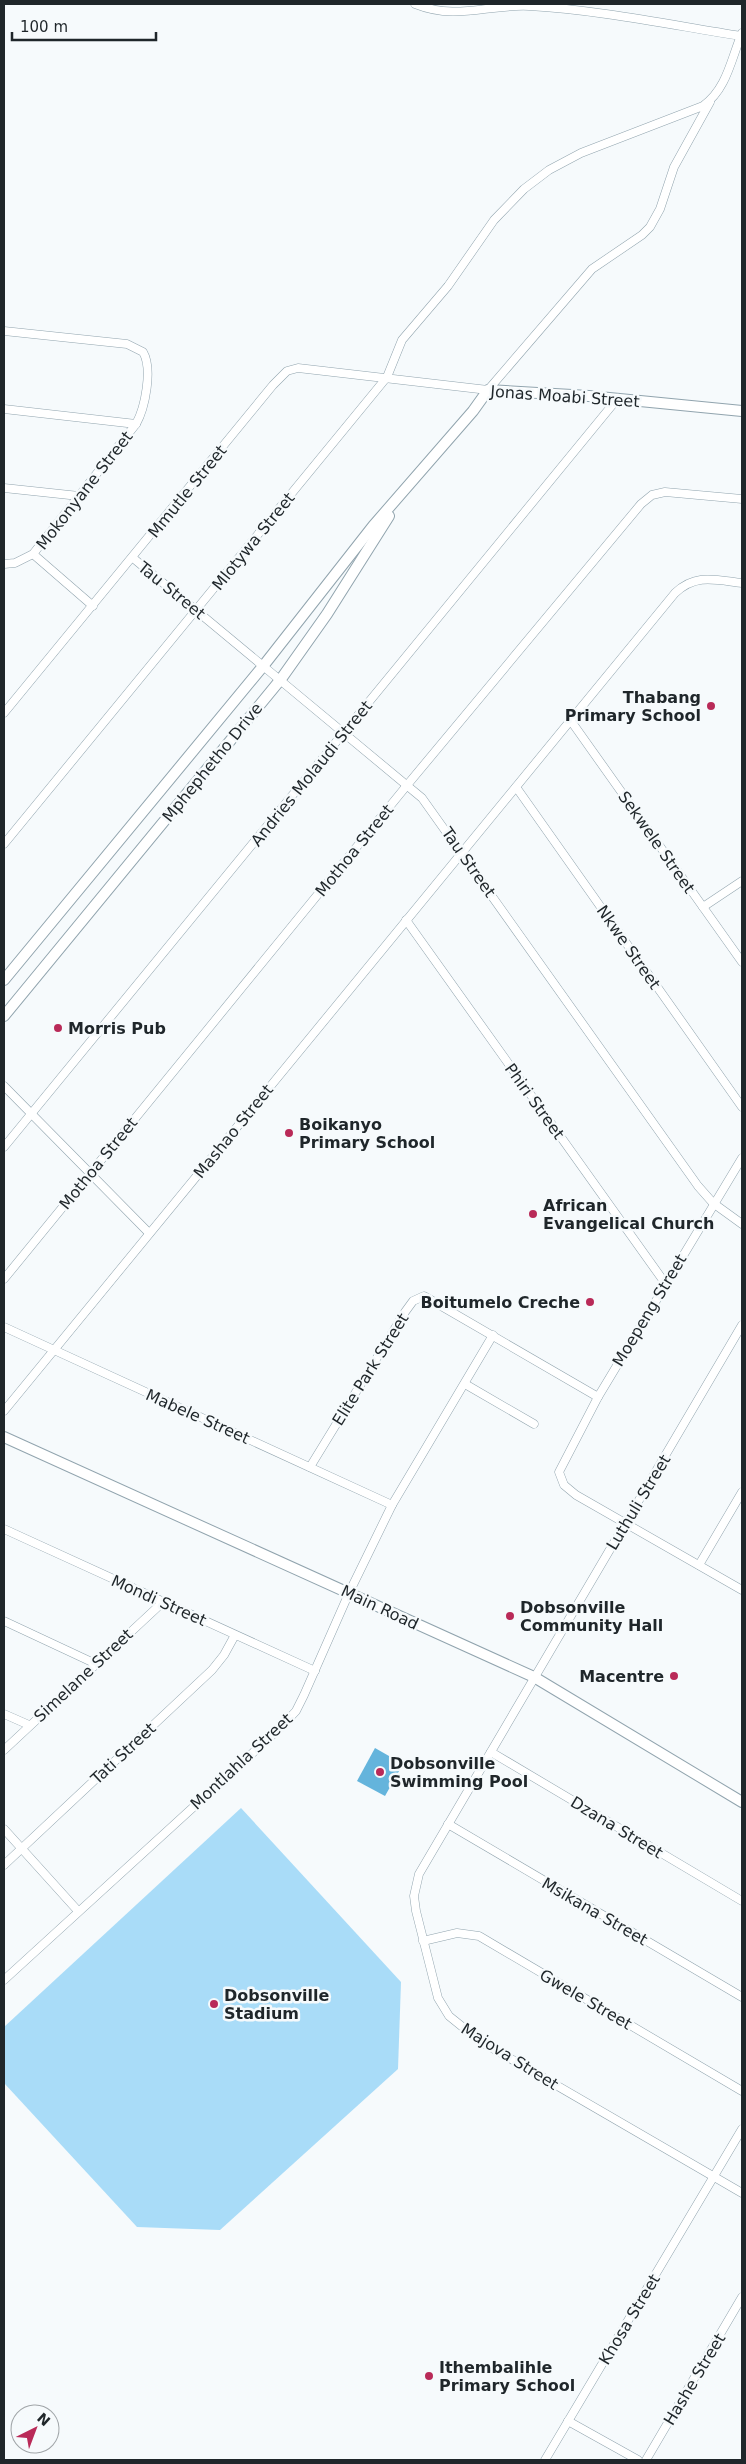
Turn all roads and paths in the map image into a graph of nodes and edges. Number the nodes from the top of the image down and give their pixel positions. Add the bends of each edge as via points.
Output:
1 (416, 4) edge
2 (568, 6) edge
3 (742, 34) edge
4 (711, 100) junction
5 (4, 331) edge
6 (387, 377) junction
7 (488, 390) junction
8 (618, 398) junction
9 (4, 409) edge
10 (742, 411) edge
11 (136, 424) junction
12 (4, 488) edge
13 (402, 494) junction
14 (79, 496) junction
15 (742, 499) edge
16 (33, 554) junction
17 (133, 558) junction
18 (4, 564) edge
19 (742, 583) edge
20 (93, 606) junction
21 (196, 610) junction
22 (264, 665) junction
23 (281, 679) junction
24 (4, 713) edge
25 (572, 721) junction
26 (345, 731) junction
27 (408, 784) junction
28 (516, 787) junction
29 (4, 844) edge
30 (461, 851) junction
31 (742, 881) edge
32 (703, 907) junction
33 (406, 920) junction
34 (742, 962) edge
35 (4, 980) edge
36 (4, 1016) edge
37 (4, 1086) edge
38 (742, 1107) edge
39 (31, 1113) junction
40 (4, 1147) edge
41 (742, 1158) edge
42 (89, 1174) junction
43 (713, 1203) junction
44 (742, 1224) edge
45 (149, 1233) junction
46 (4, 1279) edge
47 (665, 1283) junction
48 (742, 1325) edge
49 (4, 1327) edge
50 (493, 1335) junction
51 (54, 1351) junction
52 (465, 1384) junction
53 (598, 1397) junction
54 (4, 1410) edge
55 (534, 1424) dead end
56 (4, 1437) edge
57 (310, 1467) junction
58 (742, 1492) edge
59 (392, 1505) junction
60 (626, 1523) junction
61 (4, 1530) edge
62 (699, 1564) junction
63 (742, 1590) edge
64 (349, 1593) junction
65 (162, 1602) junction
66 (4, 1621) edge
67 (236, 1635) junction
68 (96, 1664) junction
69 (315, 1671) junction
70 (534, 1677) junction
71 (4, 1714) edge
72 (29, 1726) junction
73 (4, 1750) edge
74 (491, 1752) junction
75 (742, 1802) edge
76 (448, 1824) junction
77 (4, 1829) edge
78 (21, 1848) junction
79 (4, 1865) edge
80 (742, 1901) edge
81 (78, 1911) junction
82 (423, 1941) junction
83 (4, 1980) edge
84 (742, 1997) edge
85 (742, 2091) edge
86 (742, 2129) edge
87 (712, 2177) junction
88 (742, 2193) edge
89 (742, 2297) edge
90 (568, 2421) junction
91 (545, 2460) edge
92 (638, 2460) edge
93 (646, 2460) edge

1 - 2 street via 449,13 507,6
2 - 3 street
3 - 4 street via 726,78
4 - 6 street, Mlotywa Street via 703,106 580,153 524,189 494,220 448,286 402,340
4 - 7 street via 674,167 660,209 650,227 592,269 573,288
5 - 11 street via 123,344 139,349 146,357 147,368 145,399
6 - 7 street, Jonas Moabi Street
6 - 17 street, Mmutle Street via 298,368 287,372
6 - 21 street, Mlotywa Street
7 - 8 street, Jonas Moabi Street
7 - 13 street, Mphephetho Drive
8 - 10 street, Jonas Moabi Street
8 - 26 street, Andries Molaudi Street
9 - 11 street
11 - 14 street, Mokonyane Street
12 - 14 street
13 - 22 street, Mphephetho Drive
13 - 23 street, Mphephetho Drive via 311,638
14 - 16 street, Mokonyane Street
15 - 27 street, Mothoa Street via 672,492 648,498
16 - 18 street, Mokonyane Street via 15,563
16 - 20 street
17 - 20 street, Mmutle Street
17 - 21 street, Tau Street
19 - 25 street, Mashao Street via 699,579 683,585
20 - 24 street, Mmutle Street
21 - 22 street, Tau Street
21 - 29 street, Mlotywa Street
22 - 23 street, Tau Street
22 - 35 street, Mphephetho Drive
23 - 26 street, Tau Street
23 - 36 street, Mphephetho Drive
25 - 28 street, Mashao Street
25 - 32 street, Sekwele Street
26 - 27 street, Tau Street
26 - 39 street, Andries Molaudi Street
27 - 30 street, Tau Street via 426,802
27 - 42 street, Mothoa Street
28 - 30 street, Mashao Street
28 - 38 street, Nkwe Street
30 - 33 street, Mashao Street
30 - 43 street, Tau Street
31 - 32 street
32 - 34 street, Sekwele Street
33 - 45 street, Mashao Street
33 - 47 street, Phiri Street
37 - 39 street
39 - 40 street, Andries Molaudi Street
39 - 42 street
41 - 43 street, Moepeng Street
42 - 45 street
42 - 46 street, Mothoa Street
43 - 44 street, Tau Street
43 - 47 street, Moepeng Street
45 - 51 street, Mashao Street
47 - 53 street, Moepeng Street
48 - 60 street, Luthuli Street
49 - 51 street, Mabele Street
50 - 52 street, Montlahla Street
50 - 53 street, Elite Park Street
50 - 57 street, Elite Park Street via 429,1297 413,1302
51 - 54 street, Mashao Street
51 - 57 street, Mabele Street
52 - 55 street
52 - 59 street, Montlahla Street
53 - 60 street, Moepeng Street via 561,1465 560,1479 564,1485
56 - 64 street, Main Road
57 - 59 street, Mabele Street
58 - 62 street
59 - 64 street, Montlahla Street
60 - 62 street
60 - 70 street, Luthuli Street
61 - 65 street, Mondi Street
62 - 63 street
64 - 69 street, Montlahla Street
64 - 70 street, Main Road
65 - 67 street, Mondi Street
65 - 68 street, Simelane Street
66 - 68 street
67 - 69 street, Mondi Street
67 - 78 street, Tati Street via 212,1670
68 - 72 street, Simelane Street
69 - 81 street, Montlahla Street via 296,1711 280,1728
70 - 74 street, Majova Street
70 - 75 street, Main Road
71 - 72 street
72 - 73 street, Simelane Street
74 - 76 street, Majova Street
74 - 80 street, Dzana Street
76 - 82 street, Majova Street via 415,1883 416,1911
76 - 84 street, Msikana Street
77 - 78 street
78 - 79 street, Tati Street
78 - 81 street
81 - 83 street, Montlahla Street
82 - 85 street, Gwele Street via 458,1933 479,1936
82 - 87 street, Majova Street via 438,1998 460,2027
86 - 87 street
87 - 88 street, Majova Street
87 - 90 street, Khosa Street
89 - 93 street, Hashe Street
90 - 91 street, Khosa Street
90 - 92 street

